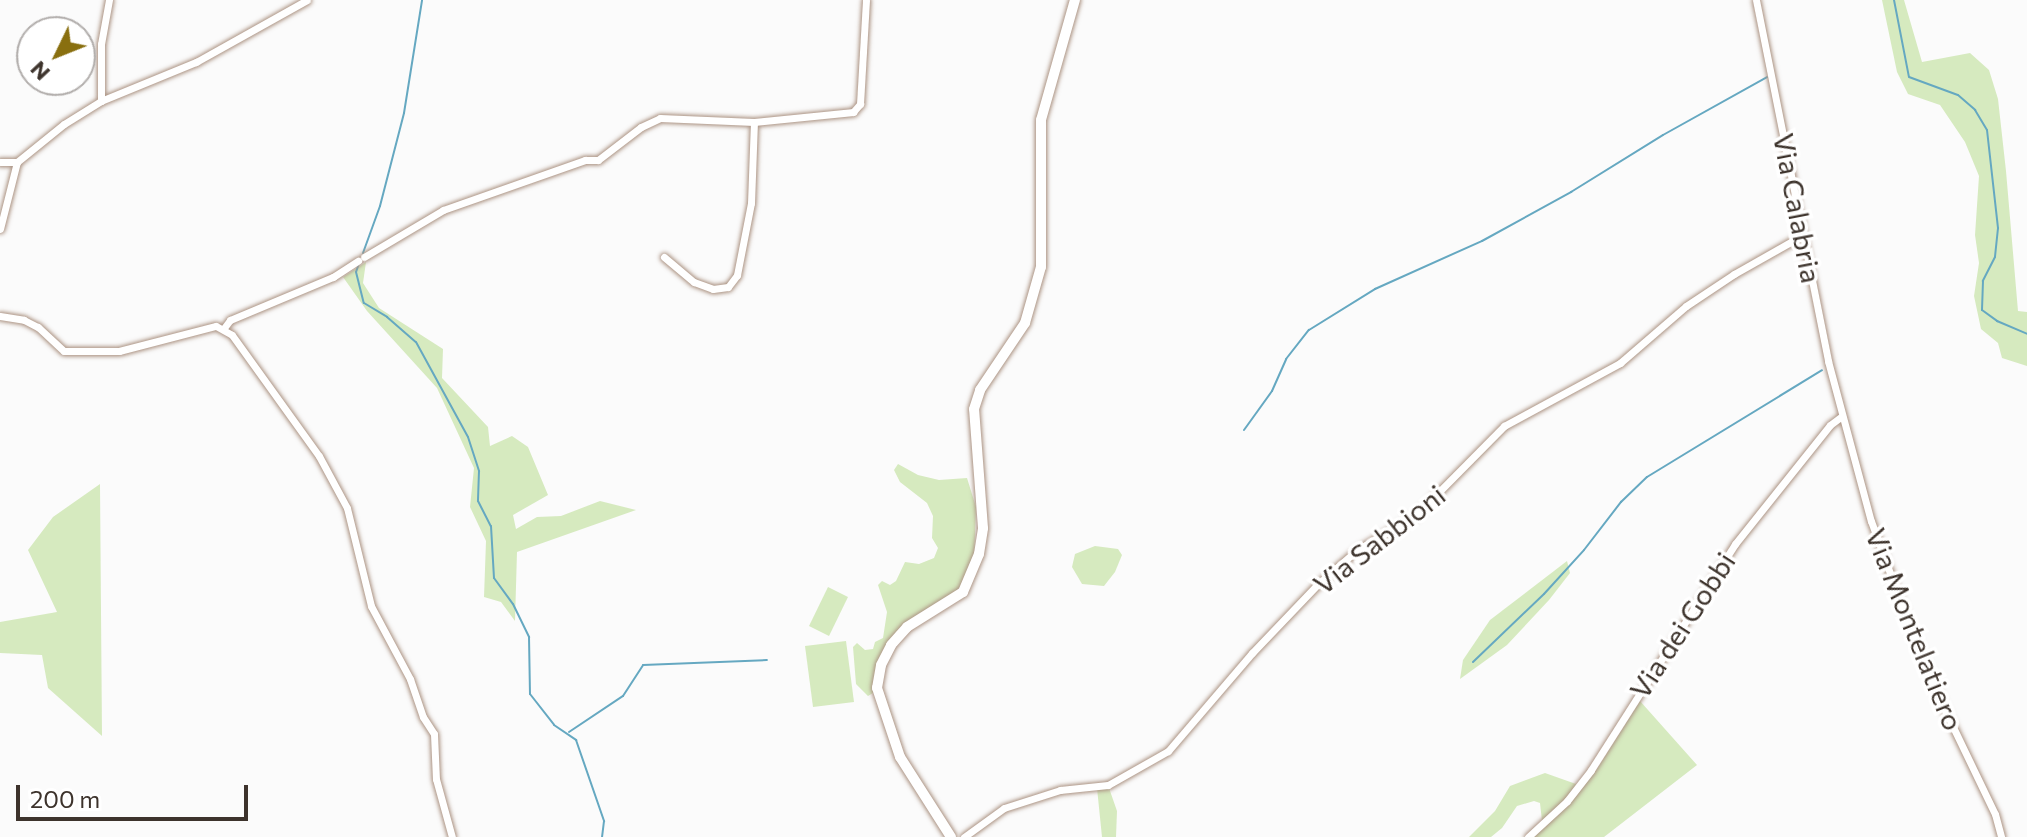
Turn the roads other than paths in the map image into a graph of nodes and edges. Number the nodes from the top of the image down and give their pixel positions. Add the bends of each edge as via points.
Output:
1 (109, 0) edge
2 (307, 0) edge
3 (866, 0) edge
4 (1075, 0) edge
5 (1756, 0) edge
6 (101, 101) junction
7 (754, 122) junction
8 (0, 162) edge
9 (17, 162) junction
10 (0, 229) edge
11 (1803, 235) junction
12 (664, 257) dead end
13 (0, 316) edge
14 (224, 328) junction
15 (1842, 416) junction
16 (452, 837) edge
17 (951, 837) edge
18 (964, 837) edge
19 (1528, 837) edge
20 (2001, 837) edge

1 - 6 street via 101,44
2 - 6 street via 196,62
3 - 7 street via 860,104 853,112
4 - 17 main road via 1041,120 1041,267 1025,323 980,390 974,409 983,528 979,554 963,592 907,627 891,645 877,688 900,757
5 - 11 street, Via Calabria
6 - 9 street
7 - 12 street via 751,203 737,275 728,287 713,289 694,282
7 - 14 street via 660,118 598,160 443,210 333,277 230,320
8 - 9 street
9 - 10 street
11 - 15 street, Via Calabria
11 - 18 street, Via Sabbioni via 1686,306 1620,363 1504,426 1415,516 1357,550 1317,585 1168,751 1108,785 1060,790 1004,808
13 - 14 street via 38,327 64,351 84,353 119,351
14 - 16 street via 319,456 347,508 371,606 434,734 436,779
15 - 19 street, Via dei Gobbi via 1735,544 1591,770
15 - 20 street, Via Montelatiero via 1871,521 1906,617

